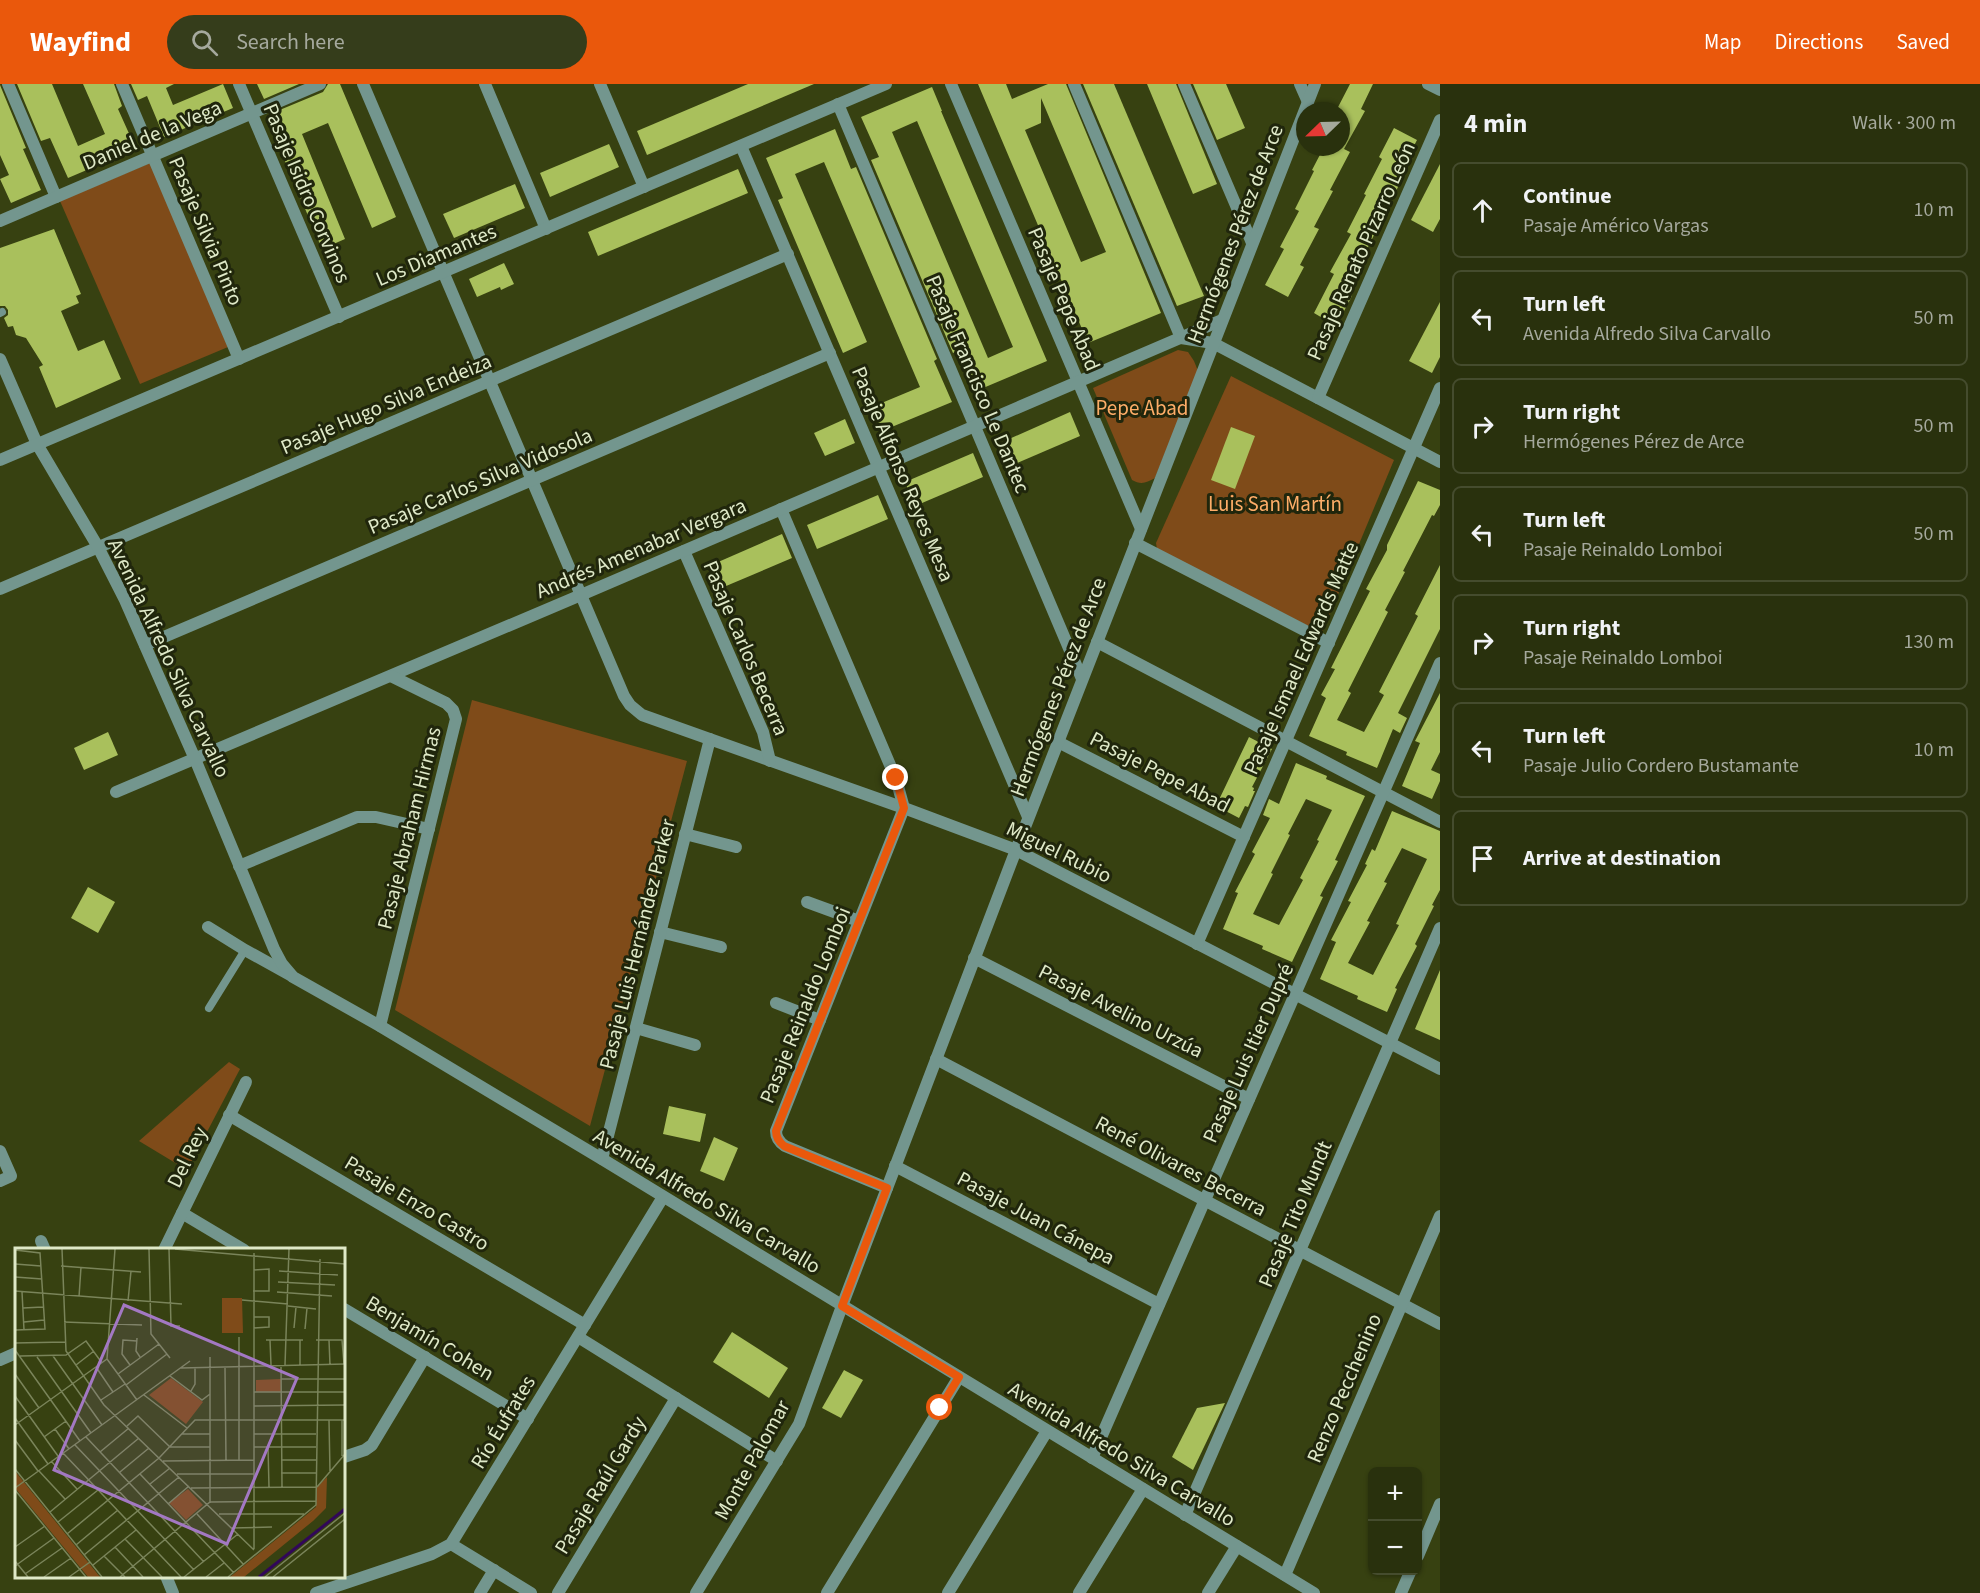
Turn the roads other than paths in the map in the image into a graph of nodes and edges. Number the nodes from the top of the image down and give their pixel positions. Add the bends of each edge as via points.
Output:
1 (8, 84) edge
2 (122, 84) edge
3 (239, 84) edge
4 (320, 84) edge
5 (363, 84) edge
6 (485, 84) edge
7 (600, 84) edge
8 (886, 84) edge
9 (951, 84) edge
10 (1074, 84) edge
11 (1184, 84) edge
12 (1300, 84) edge
13 (1315, 84) edge
14 (1428, 84) edge
15 (1440, 90) edge
16 (1308, 102) joint
17 (838, 104) junction
18 (252, 114) junction
19 (1440, 120) edge
20 (1296, 132) edge
21 (741, 146) junction
22 (153, 156) junction
23 (644, 187) junction
24 (56, 197) junction
25 (0, 221) edge
26 (546, 229) junction
27 (1252, 243) junction
28 (788, 254) junction
29 (444, 272) junction
30 (339, 317) junction
31 (1222, 320) junction
32 (1181, 338) junction
33 (1213, 343) junction
34 (830, 353) junction
35 (0, 359) edge
36 (239, 359) junction
37 (490, 381) junction
38 (1078, 382) junction
39 (1440, 388) edge
40 (1318, 398) junction
41 (975, 426) junction
42 (37, 444) junction
43 (1414, 448) junction
44 (0, 460) edge
45 (1440, 462) edge
46 (879, 467) junction
47 (532, 480) junction
48 (781, 509) junction
49 (1141, 529) junction
50 (1135, 543) junction
51 (98, 547) junction
52 (684, 551) junction
53 (0, 589) edge
54 (581, 595) junction
55 (1097, 642) junction
56 (1329, 643) junction
57 (145, 645) junction
58 (1440, 663) edge
59 (391, 676) junction
60 (1082, 679) junction
61 (710, 739) junction
62 (1058, 741) junction
63 (1286, 741) junction
64 (195, 759) junction
65 (770, 761) junction
66 (116, 792) dead end
67 (1383, 792) junction
68 (904, 808) junction
69 (1028, 818) junction
70 (1440, 822) edge
71 (429, 829) junction
72 (685, 834) junction
73 (1244, 837) junction
74 (736, 847) dead end
75 (1016, 850) junction
76 (239, 866) junction
77 (807, 902) dead end
78 (859, 921) junction
79 (208, 927) dead end
80 (1440, 928) edge
81 (660, 932) junction
82 (1197, 944) junction
83 (721, 947) dead end
84 (245, 950) junction
85 (974, 958) junction
86 (293, 977) junction
87 (1295, 994) junction
88 (776, 1003) dead end
89 (209, 1008) dead end
90 (820, 1020) junction
91 (380, 1026) junction
92 (636, 1028) junction
93 (1390, 1043) junction
94 (695, 1045) dead end
95 (936, 1059) junction
96 (1440, 1069) edge
97 (246, 1082) dead end
98 (1249, 1099) junction
99 (229, 1115) junction
100 (0, 1151) edge
101 (602, 1159) junction
102 (895, 1166) junction
103 (5, 1178) edge
104 (887, 1188) junction
105 (663, 1197) junction
106 (1205, 1200) junction
107 (182, 1213) junction
108 (1440, 1216) edge
109 (165, 1248) edge
110 (241, 1248) edge
111 (1300, 1250) junction
112 (1160, 1304) junction
113 (1402, 1304) junction
114 (842, 1306) junction
115 (345, 1310) edge
116 (1440, 1324) edge
117 (585, 1325) junction
118 (578, 1337) junction
119 (15, 1353) edge
120 (425, 1358) junction
121 (0, 1360) edge
122 (959, 1377) junction
123 (676, 1398) junction
124 (528, 1419) junction
125 (1047, 1431) junction
126 (345, 1457) edge
127 (1092, 1458) junction
128 (777, 1461) junction
129 (1143, 1489) junction
130 (1440, 1504) edge
131 (1185, 1515) junction
132 (451, 1544) junction
133 (1237, 1546) junction
134 (1422, 1547) edge
135 (494, 1570) junction
136 (1284, 1575) junction
137 (1409, 1575) edge
138 (167, 1578) edge
139 (323, 1592) edge
140 (173, 1593) edge
141 (480, 1593) edge
142 (531, 1593) edge
143 (558, 1593) edge
144 (696, 1593) edge
145 (827, 1593) edge
146 (948, 1593) edge
147 (1079, 1593) edge
148 (1208, 1593) edge
149 (1314, 1593) edge
150 (1401, 1593) edge

1 - 24 street
2 - 22 street, Pasaje Silvia Pinto
3 - 18 street, Pasaje Isidro Corvinos
4 - 18 street, Daniel de la Vega
5 - 29 street
6 - 26 street
7 - 23 street
8 - 17 street, Los Diamantes
9 - 38 street, Pasaje Pepe Abad
10 - 32 street
11 - 27 street
12 - 16 street
13 - 16 street, Hermógenes Pérez de Arce
14 - 15 street
17 - 21 street, Los Diamantes
17 - 41 street, Pasaje Francisco Le Dantec
18 - 22 street, Daniel de la Vega
18 - 30 street, Pasaje Isidro Corvinos
19 - 40 street, Pasaje Renato Pizarro León
20 - 27 street, Hermógenes Pérez de Arce
21 - 23 street, Los Diamantes
21 - 28 street, Pasaje Alfonso Reyes Mesa
22 - 24 street, Daniel de la Vega
22 - 36 street, Pasaje Silvia Pinto
23 - 26 street, Los Diamantes
24 - 25 street, Daniel de la Vega
26 - 29 street, Los Diamantes
27 - 31 street, Hermógenes Pérez de Arce
28 - 34 street, Pasaje Alfonso Reyes Mesa
28 - 37 street, Pasaje Hugo Silva Endeiza
29 - 30 street, Los Diamantes
29 - 37 street
30 - 36 street, Los Diamantes
31 - 32 street, Andrés Amenabar Vergara
31 - 33 street, Hermógenes Pérez de Arce
32 - 33 street
32 - 38 street, Andrés Amenabar Vergara
33 - 40 street
33 - 49 street, Hermógenes Pérez de Arce
34 - 46 street, Pasaje Alfonso Reyes Mesa
34 - 47 street, Pasaje Carlos Silva Vidosola
35 - 42 street, Avenida Alfredo Silva Carvallo
36 - 42 street, Los Diamantes
37 - 47 street
37 - 51 street, Pasaje Hugo Silva Endeiza
38 - 41 street, Andrés Amenabar Vergara
38 - 49 street, Pasaje Pepe Abad
39 - 43 street, Pasaje Ismael Edwards Matte
40 - 43 street
41 - 46 street, Andrés Amenabar Vergara
41 - 60 street, Pasaje Francisco Le Dantec
42 - 44 street, Los Diamantes
42 - 51 street, Avenida Alfredo Silva Carvallo
43 - 45 street
43 - 56 street, Pasaje Ismael Edwards Matte
46 - 48 street, Andrés Amenabar Vergara
46 - 69 street, Pasaje Alfonso Reyes Mesa
47 - 54 street
47 - 57 street, Pasaje Carlos Silva Vidosola
48 - 52 street, Andrés Amenabar Vergara
48 - 68 street via 896,778
49 - 50 street, Hermógenes Pérez de Arce
50 - 55 street, Hermógenes Pérez de Arce
50 - 56 street
51 - 53 street, Pasaje Hugo Silva Endeiza
51 - 57 street, Avenida Alfredo Silva Carvallo
52 - 54 street, Andrés Amenabar Vergara
52 - 65 street, Pasaje Carlos Becerra via 763,732
54 - 59 street, Andrés Amenabar Vergara
54 - 61 street, Miguel Rubio via 630,705 642,715
55 - 60 street, Hermógenes Pérez de Arce
55 - 63 street
56 - 63 street, Pasaje Ismael Edwards Matte
57 - 64 street, Avenida Alfredo Silva Carvallo
58 - 67 street, Pasaje Luis Itier Dupré
59 - 64 street, Andrés Amenabar Vergara
59 - 71 street, Pasaje Abraham Hirmas via 446,703 455,714
60 - 62 street, Hermógenes Pérez de Arce
61 - 65 street, Miguel Rubio
61 - 72 street, Pasaje Luis Hernández Parker
62 - 69 street, Hermógenes Pérez de Arce
62 - 73 street, Pasaje Pepe Abad
63 - 67 street
63 - 73 street, Pasaje Ismael Edwards Matte
64 - 66 street, Andrés Amenabar Vergara
64 - 76 street, Avenida Alfredo Silva Carvallo
65 - 68 street, Miguel Rubio
67 - 70 street
67 - 87 street, Pasaje Luis Itier Dupré
68 - 75 street, Miguel Rubio
68 - 78 street, Pasaje Reinaldo Lomboi
69 - 75 street, Hermógenes Pérez de Arce
71 - 76 street via 376,817 357,817
71 - 91 street, Pasaje Abraham Hirmas
72 - 74 street
72 - 81 street, Pasaje Luis Hernández Parker
73 - 82 street, Pasaje Ismael Edwards Matte
75 - 82 street, Miguel Rubio
75 - 85 street, Hermógenes Pérez de Arce
76 - 86 street, Avenida Alfredo Silva Carvallo via 274,949
77 - 78 street
78 - 90 street, Pasaje Reinaldo Lomboi
79 - 84 street, Avenida Alfredo Silva Carvallo
80 - 93 street, Pasaje Tito Mundt
81 - 83 street
81 - 92 street, Pasaje Luis Hernández Parker
82 - 87 street, Miguel Rubio
84 - 86 street, Avenida Alfredo Silva Carvallo
84 - 89 lane
85 - 95 street, Hermógenes Pérez de Arce
85 - 98 street, Pasaje Avelino Urzúa
86 - 91 street, Avenida Alfredo Silva Carvallo
87 - 93 street, Miguel Rubio
87 - 98 street, Pasaje Luis Itier Dupré
88 - 90 street
90 - 104 street, Pasaje Reinaldo Lomboi via 776,1131 778,1140 784,1146
91 - 101 street, Avenida Alfredo Silva Carvallo
92 - 94 street
92 - 101 street, Pasaje Luis Hernández Parker
93 - 96 street, Miguel Rubio
93 - 111 street, Pasaje Tito Mundt
95 - 102 street, Hermógenes Pérez de Arce
95 - 106 street, René Olivares Becerra
97 - 99 street, Del Rey
98 - 106 street, Pasaje Luis Itier Dupré
99 - 107 street, Del Rey
99 - 117 street, Pasaje Enzo Castro
100 - 103 street
101 - 105 street, Avenida Alfredo Silva Carvallo
102 - 104 street, Hermógenes Pérez de Arce
102 - 112 street, Pasaje Juan Cánepa
104 - 114 street, Hermógenes Pérez de Arce
105 - 114 street, Avenida Alfredo Silva Carvallo
105 - 117 street, Río Éufrates
106 - 111 street, René Olivares Becerra
106 - 112 street, Pasaje Luis Itier Dupré
107 - 109 street, Del Rey
107 - 110 street
108 - 113 street, Renzo Pecchenino
111 - 113 street, René Olivares Becerra
111 - 131 street, Pasaje Tito Mundt
112 - 127 street, Pasaje Luis Itier Dupré
113 - 116 street, René Olivares Becerra
113 - 136 street, Renzo Pecchenino
114 - 122 street, Avenida Alfredo Silva Carvallo
114 - 128 street, Monte Palomar via 799,1424
115 - 120 street, Benjamín Cohen
117 - 118 street, Río Éufrates
118 - 123 street
118 - 124 street, Río Éufrates
119 - 121 street
120 - 124 street, Benjamín Cohen
120 - 126 street via 372,1445
122 - 125 street, Avenida Alfredo Silva Carvallo
122 - 145 street
123 - 128 street
123 - 143 street, Pasaje Raúl Gardy
124 - 132 street, Río Éufrates
125 - 127 street, Avenida Alfredo Silva Carvallo
125 - 146 street
127 - 129 street, Avenida Alfredo Silva Carvallo
128 - 144 street, Monte Palomar
129 - 131 street, Avenida Alfredo Silva Carvallo
129 - 147 street
130 - 134 street
131 - 133 street, Avenida Alfredo Silva Carvallo
132 - 135 street
132 - 139 street
133 - 136 street, Avenida Alfredo Silva Carvallo
133 - 148 street
135 - 141 street
135 - 142 street
136 - 149 street, Avenida Alfredo Silva Carvallo
137 - 150 street
138 - 140 street

